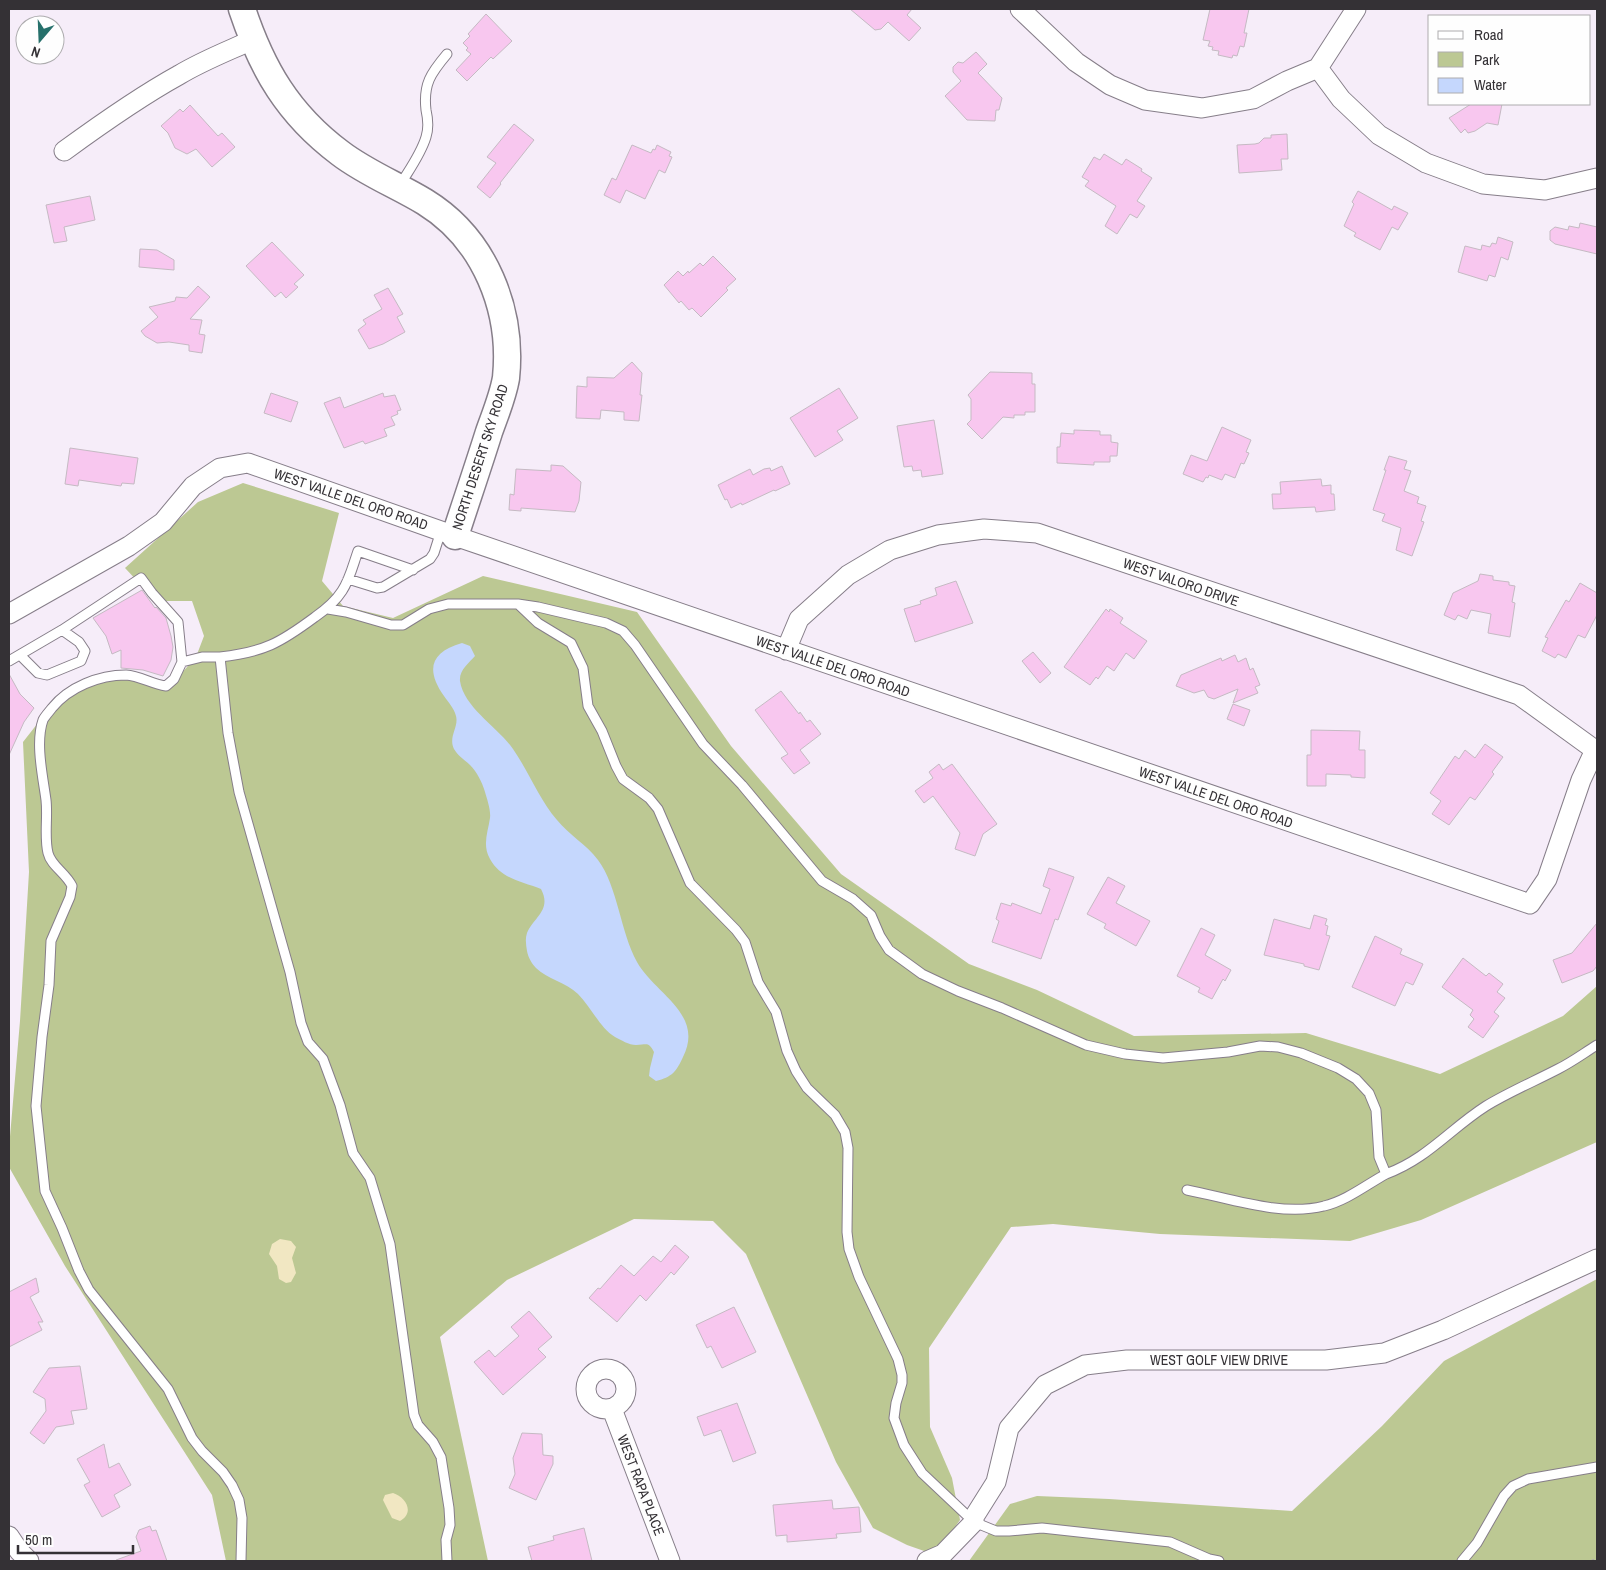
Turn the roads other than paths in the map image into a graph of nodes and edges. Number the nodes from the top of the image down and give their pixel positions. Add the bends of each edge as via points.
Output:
1 (242, 9) edge
2 (1020, 9) edge
3 (1356, 9) edge
4 (252, 40) junction
5 (447, 54) dead end
6 (1318, 68) junction
7 (64, 151) dead end
8 (1597, 178) edge
9 (399, 187) junction
10 (448, 534) junction
11 (414, 570) junction
12 (348, 579) junction
13 (518, 604) junction
14 (328, 609) junction
15 (9, 614) edge
16 (62, 630) junction
17 (786, 650) junction
18 (20, 656) junction
19 (220, 656) junction
20 (9, 660) edge
21 (182, 662) junction
22 (1596, 749) edge
23 (1597, 1045) edge
24 (1386, 1174) junction
25 (1187, 1190) dead end
26 (1597, 1259) edge
27 (612, 1409) dead end
28 (1597, 1467) edge
29 (974, 1522) junction
30 (9, 1536) edge
31 (29, 1561) edge
32 (241, 1561) edge
33 (446, 1561) edge
34 (670, 1561) edge
35 (927, 1561) edge
36 (1219, 1561) edge
37 (1462, 1561) edge

1 - 4 street, NORTH DESERT SKY ROAD
2 - 6 street via 1076,62 1110,85 1145,100 1202,108 1253,99
3 - 6 street
4 - 7 street via 181,73
4 - 9 street, NORTH DESERT SKY ROAD via 275,85 301,118 339,153
5 - 9 lane via 428,79 425,92 427,136
6 - 8 street via 1341,99 1379,135 1432,165 1483,184 1545,190
9 - 10 street, NORTH DESERT SKY ROAD via 441,213 472,246 487,269 505,320 505,380
10 - 11 lane via 430,560
10 - 15 street, WEST VALLE DEL ORO ROAD via 248,463 220,468 193,486 163,522 129,546
10 - 17 street, WEST VALLE DEL ORO ROAD
11 - 12 lane via 380,588
11 - 12 lane via 358,552
12 - 14 lane
13 - 14 lane via 448,604 429,609 403,625 391,625
13 - 24 lane via 606,623 623,631 703,744 822,881 853,898 871,915 889,950 922,974 1086,1045 1105,1050 1163,1058 1260,1046 1278,1047 1338,1068 1370,1093 1376,1110 1379,1157
13 - 29 lane via 538,623 571,643 583,668 588,706 623,779 658,809 690,882 745,942 758,982 776,1012 796,1071 807,1088 835,1114 845,1132 849,1249 902,1374 894,1418 904,1445 922,1473
14 - 19 lane via 278,642 243,654
16 - 18 lane
16 - 18 lane via 80,642 85,651 81,661 47,676 38,673
16 - 21 lane via 141,578 178,622
17 - 22 street, WEST VALORO DRIVE via 799,619 848,576 890,550 938,535 984,529 1037,533 1519,695
17 - 22 street, WEST VALLE DEL ORO ROAD via 1530,904 1548,879 1581,780
18 - 20 lane
19 - 21 lane
19 - 33 lane via 228,733 239,792 302,1023 308,1042 323,1059 353,1153 370,1178 390,1244 414,1415 418,1426 434,1442 441,1457 450,1525
21 - 32 lane via 174,679 166,686 127,675 90,682 58,701 43,719 40,736 48,813 48,853 72,886 51,941 36,1106 45,1191 79,1271 89,1290 168,1389 192,1438 232,1485 242,1518
23 - 24 lane via 1561,1068 1487,1105 1405,1167
24 - 25 lane via 1336,1202 1304,1209 1281,1209
26 - 29 street, WEST GOLF VIEW DRIVE via 1443,1330 1384,1353 1326,1360 1127,1360 1085,1365 1045,1385 1009,1428 996,1482
27 - 34 street, WEST RAPA PLACE
28 - 37 lane via 1528,1479 1513,1486
29 - 35 street, WEST GOLF VIEW DRIVE via 943,1554
29 - 36 lane via 996,1531 1042,1528 1170,1542
30 - 31 street

